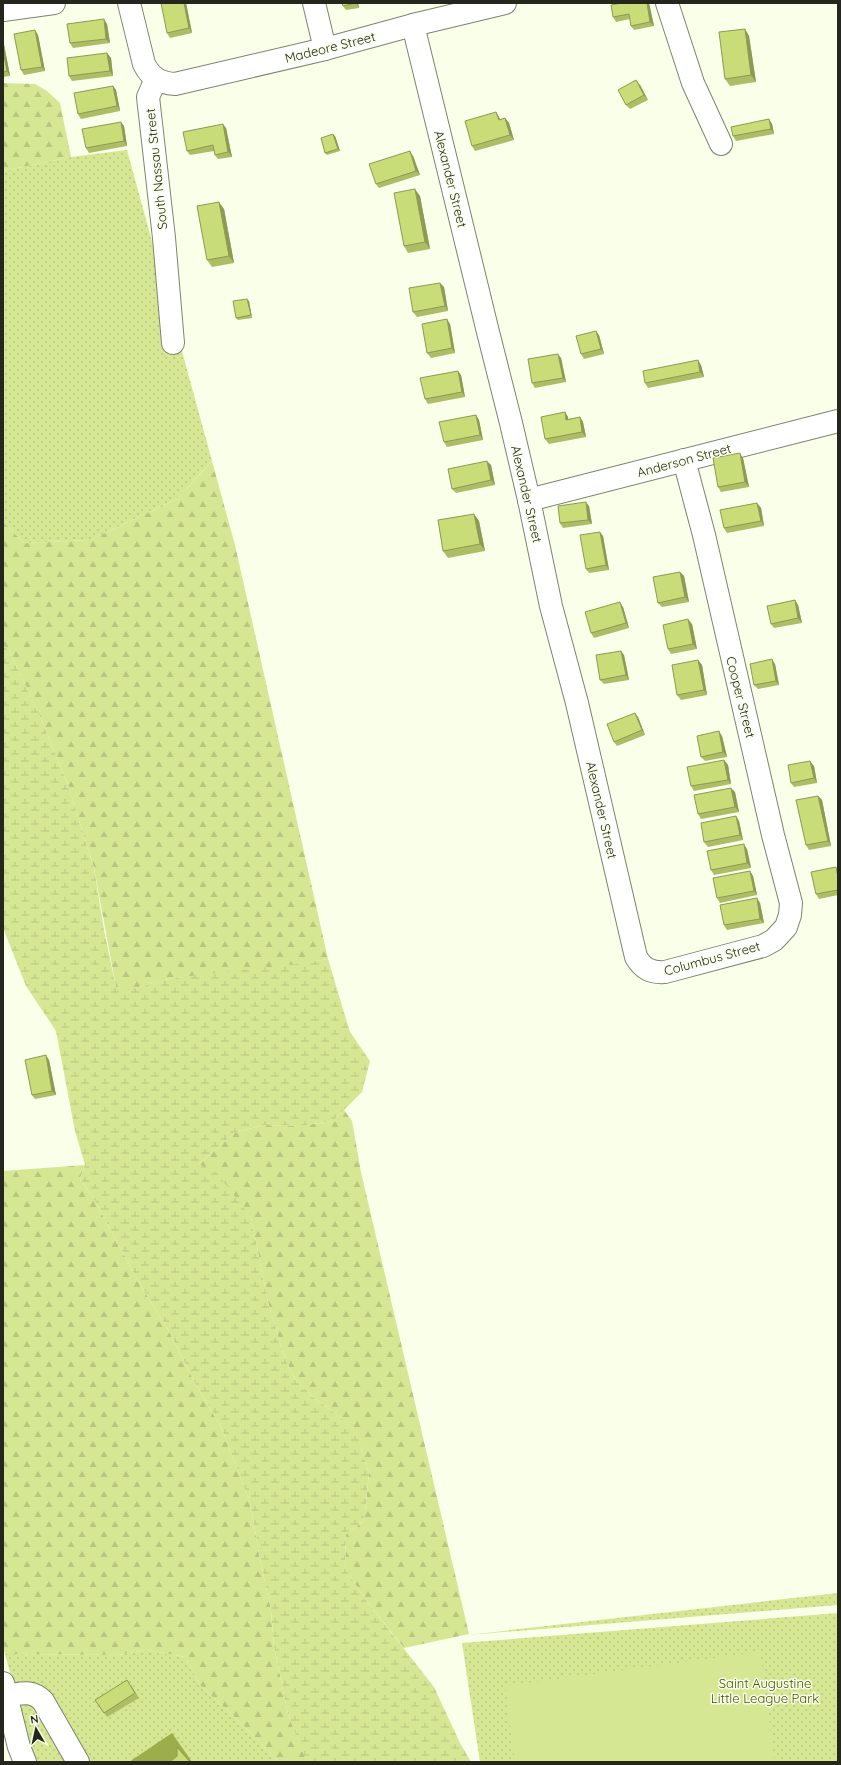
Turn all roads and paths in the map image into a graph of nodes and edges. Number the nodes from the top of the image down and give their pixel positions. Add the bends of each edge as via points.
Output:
1 (54, 3) edge
2 (129, 3) edge
3 (314, 3) edge
4 (667, 3) edge
5 (497, 4) edge
6 (3, 10) edge
7 (413, 25) junction
8 (325, 49) junction
9 (156, 79) junction
10 (721, 144) dead end
11 (173, 343) dead end
12 (838, 421) edge
13 (684, 460) junction
14 (529, 500) junction
15 (783, 932) joint
16 (640, 964) joint
17 (4, 1691) edge
18 (25, 1762) edge
19 (78, 1762) edge

1 - 6 street
2 - 9 street via 144,64
3 - 8 street
4 - 10 street via 693,83
5 - 7 street, Madeore Street
7 - 8 street, Madeore Street
7 - 14 street, Alexander Street
8 - 9 street, Madeore Street via 176,84
9 - 11 street, South Nassau Street via 148,97
12 - 13 street, Anderson Street
13 - 14 street, Anderson Street
13 - 15 street, Cooper Street via 791,903 790,915
14 - 16 street, Alexander Street via 551,606 577,703 636,957
15 - 16 street, Columbus Street via 763,946 665,972 649,971
17 - 18 street
17 - 19 street via 30,1692 39,1697

